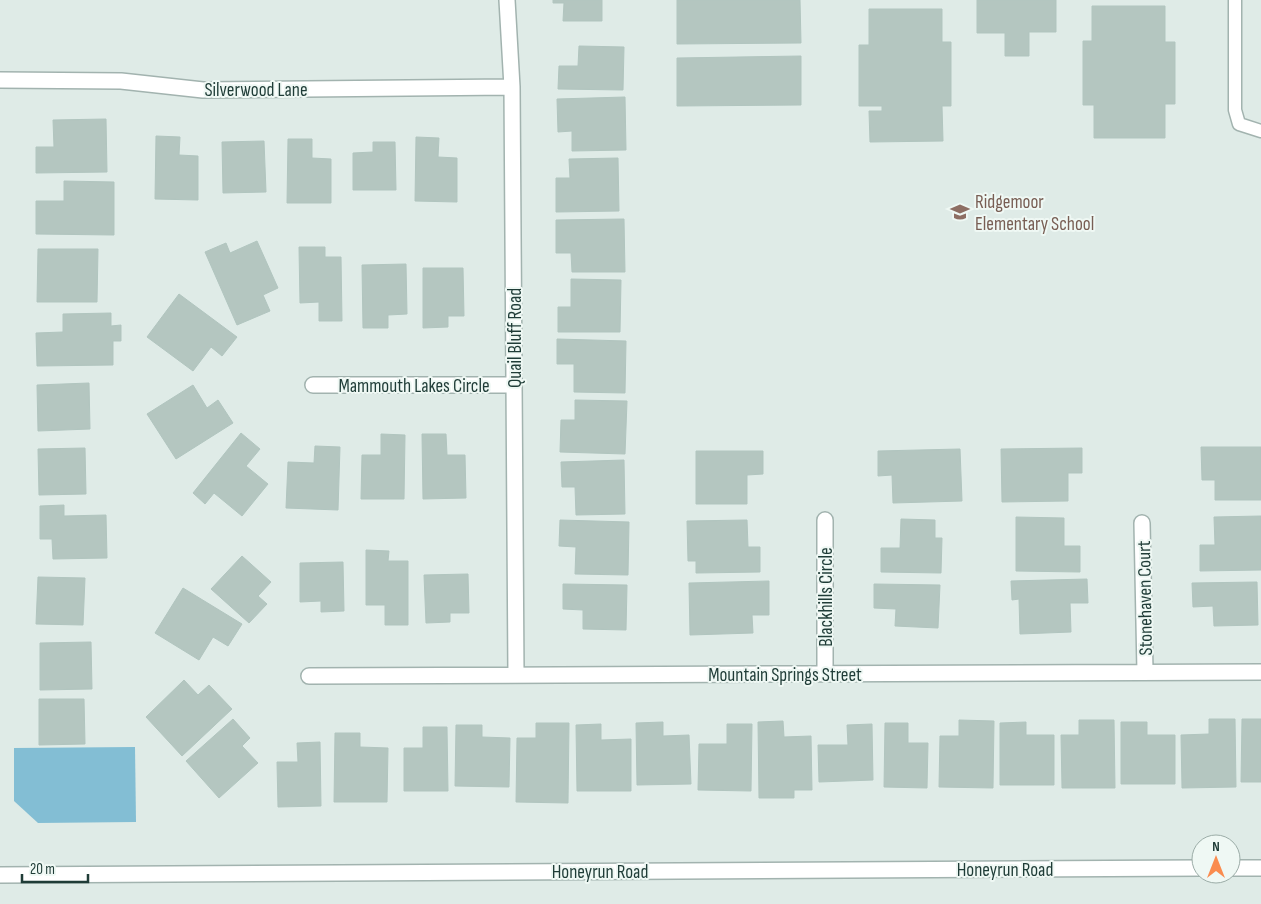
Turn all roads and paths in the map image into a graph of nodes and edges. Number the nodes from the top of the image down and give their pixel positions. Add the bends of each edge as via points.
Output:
1 (507, 0) edge
2 (1234, 0) edge
3 (0, 80) edge
4 (512, 87) junction
5 (1260, 130) edge
6 (313, 385) dead end
7 (514, 385) junction
8 (825, 520) dead end
9 (1142, 523) dead end
10 (1145, 672) junction
11 (1261, 672) edge
12 (825, 673) junction
13 (516, 675) junction
14 (309, 676) dead end
15 (1191, 868) edge
16 (1241, 868) edge
17 (1261, 868) edge
18 (0, 875) edge

1 - 4 street, Quail Bluff Road
2 - 5 lane via 1235,110 1239,124
3 - 4 street, Silverwood Lane via 121,81 204,90
4 - 7 street, Quail Bluff Road
6 - 7 street, Mammouth Lakes Circle
7 - 13 street, Quail Bluff Road
8 - 12 street, Blackhills Circle
9 - 10 street, Stonehaven Court
10 - 11 street, Mountain Springs Street
10 - 12 street, Mountain Springs Street
12 - 13 street, Mountain Springs Street
13 - 14 street, Mountain Springs Street
15 - 18 street, Honeyrun Road
16 - 17 street

